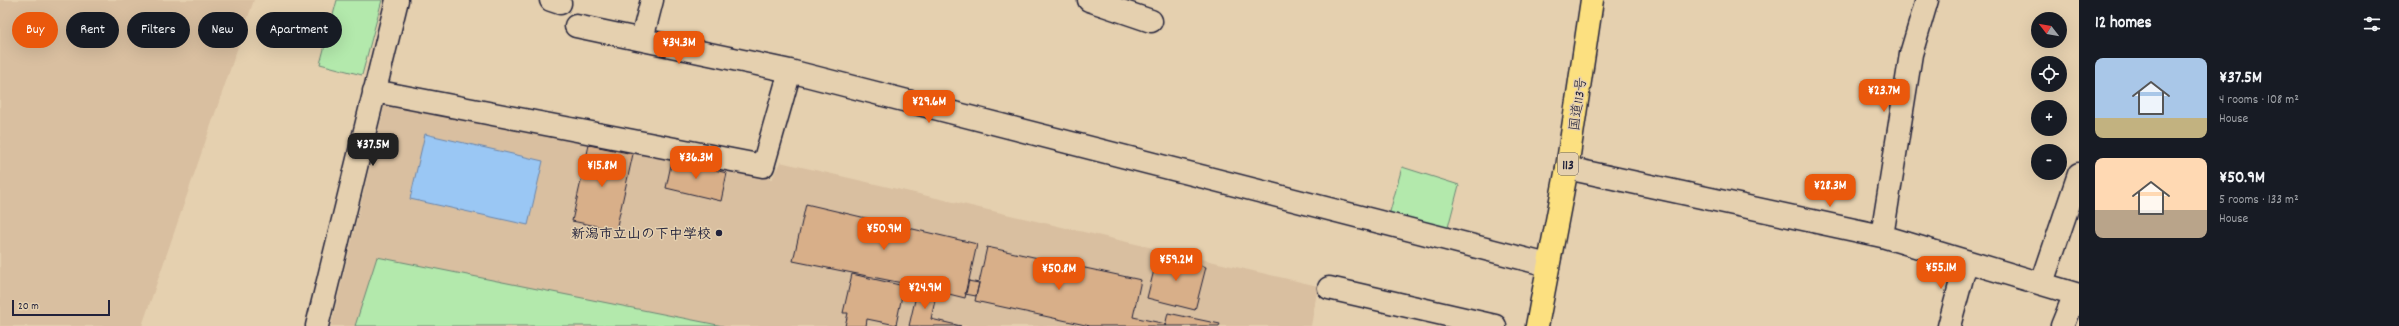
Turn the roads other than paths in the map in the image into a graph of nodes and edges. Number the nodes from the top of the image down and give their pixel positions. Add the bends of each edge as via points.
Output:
1 (397, 0) edge
2 (652, 0) edge
3 (1088, 0) edge
4 (1592, 0) edge
5 (1927, 0) edge
6 (1151, 21) dead end
7 (576, 26) dead end
8 (642, 39) junction
9 (790, 71) junction
10 (374, 91) junction
11 (1567, 168) junction
12 (2079, 174) edge
13 (1882, 236) junction
14 (1966, 263) junction
15 (1548, 265) junction
16 (2042, 283) junction
17 (1329, 288) dead end
18 (2077, 295) edge
19 (317, 326) edge
20 (1495, 326) edge
21 (1537, 326) edge
22 (1949, 326) edge
23 (2062, 326) edge

1 - 10 street
2 - 8 street
3 - 6 street
4 - 11 highway, 国道113号 / 113
5 - 13 street via 1911,54
7 - 8 street
8 - 9 street
9 - 10 street via 763,166
9 - 15 street
10 - 19 street
11 - 13 street
11 - 15 highway, 国道113号 / 113
12 - 16 street
13 - 14 street
14 - 16 street
14 - 22 street
15 - 21 highway, 国道113号 / 113
16 - 18 street
17 - 20 street
18 - 23 street

